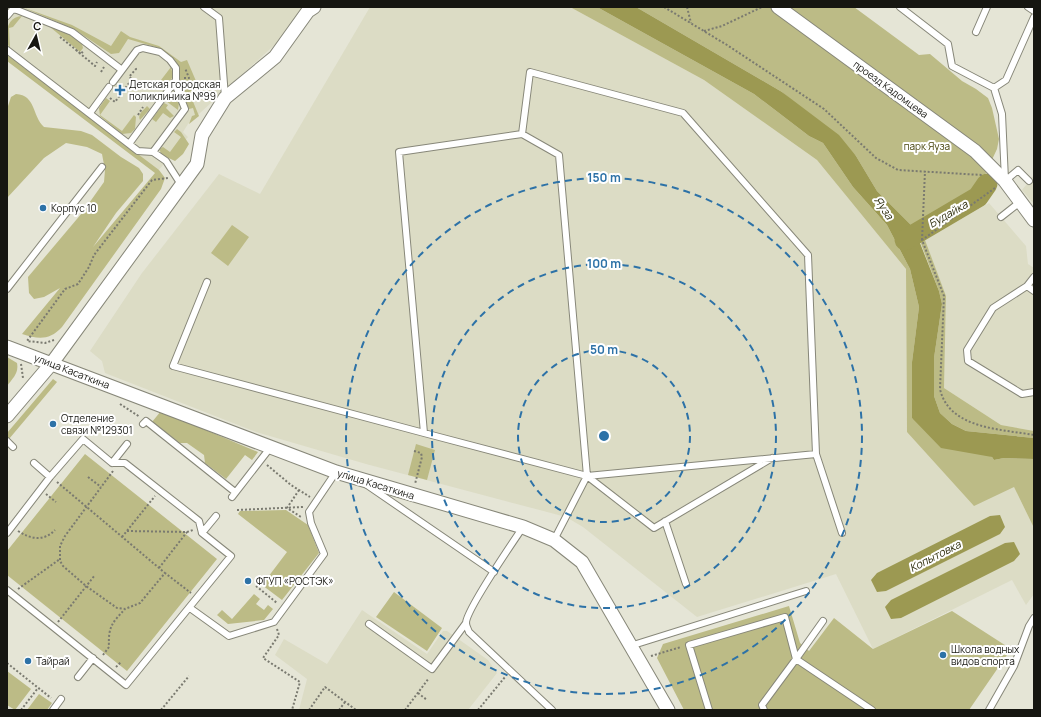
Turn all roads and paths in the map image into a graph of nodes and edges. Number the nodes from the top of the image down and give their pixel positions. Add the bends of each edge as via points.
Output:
1 (204, 7) edge
2 (314, 7) edge
3 (664, 7) edge
4 (687, 7) edge
5 (762, 7) edge
6 (778, 7) edge
7 (900, 7) edge
8 (987, 7) edge
9 (1028, 7) edge
10 (211, 9) edge
11 (1034, 12) edge
12 (7, 16) edge
13 (1034, 17) edge
14 (691, 23) junction
15 (704, 31) junction
16 (976, 32) dead end
17 (59, 36) dead end
18 (88, 44) junction
19 (7, 50) edge
20 (76, 50) junction
21 (89, 62) dead end
22 (104, 67) dead end
23 (122, 70) junction
24 (100, 72) dead end
25 (130, 78) dead end
26 (176, 80) junction
27 (157, 81) dead end
28 (161, 84) dead end
29 (994, 88) junction
30 (225, 98) junction
31 (112, 100) dead end
32 (90, 113) junction
33 (522, 134) junction
34 (129, 144) junction
35 (153, 152) junction
36 (102, 167) dead end
37 (925, 171) junction
38 (168, 174) dead end
39 (170, 177) junction
40 (1002, 179) junction
41 (170, 181) dead end
42 (1029, 181) dead end
43 (182, 186) junction
44 (1020, 202) junction
45 (1001, 217) dead end
46 (1034, 220) edge
47 (922, 240) junction
48 (1034, 277) edge
49 (207, 282) dead end
50 (1027, 286) junction
51 (7, 289) edge
52 (1034, 291) edge
53 (56, 338) dead end
54 (7, 347) edge
55 (52, 363) junction
56 (1034, 392) edge
57 (7, 416) edge
58 (143, 424) dead end
59 (424, 433) junction
60 (1034, 435) edge
61 (7, 442) edge
62 (127, 444) dead end
63 (14, 447) dead end
64 (270, 448) junction
65 (414, 451) dead end
66 (816, 454) junction
67 (772, 458) junction
68 (261, 460) junction
69 (112, 462) junction
70 (34, 463) dead end
71 (125, 464) junction
72 (336, 472) junction
73 (587, 476) junction
74 (50, 477) junction
75 (88, 477) dead end
76 (358, 479) junction
77 (101, 487) junction
78 (40, 490) junction
79 (299, 490) junction
80 (159, 491) junction
81 (412, 495) junction
82 (56, 502) dead end
83 (315, 504) junction
84 (86, 507) junction
85 (287, 508) junction
86 (237, 510) dead end
87 (216, 516) dead end
88 (665, 521) junction
89 (311, 523) junction
90 (9, 525) edge
91 (200, 526) junction
92 (522, 527) junction
93 (55, 530) dead end
94 (127, 531) junction
95 (187, 532) junction
96 (7, 533) edge
97 (202, 533) junction
98 (842, 533) dead end
99 (122, 537) junction
100 (554, 540) junction
101 (60, 558) junction
102 (159, 568) junction
103 (494, 572) junction
104 (165, 573) junction
105 (96, 575) dead end
106 (686, 584) dead end
107 (86, 586) junction
108 (256, 586) dead end
109 (8, 590) edge
110 (806, 591) dead end
111 (198, 599) junction
112 (190, 608) junction
113 (125, 609) junction
114 (284, 609) junction
115 (1034, 618) edge
116 (823, 621) dead end
117 (274, 622) junction
118 (466, 622) junction
119 (369, 624) dead end
120 (54, 627) junction
121 (689, 645) junction
122 (630, 646) junction
123 (659, 653) dead end
124 (796, 659) junction
125 (95, 660) junction
126 (7, 663) edge
127 (510, 670) junction
128 (189, 676) dead end
129 (78, 677) dead end
130 (429, 678) dead end
131 (418, 693) junction
132 (61, 699) dead end
133 (427, 700) dead end
134 (345, 702) junction
135 (21, 710) edge
136 (53, 710) edge
137 (161, 710) edge
138 (292, 710) edge
139 (309, 710) edge
140 (339, 710) edge
141 (356, 710) edge
142 (405, 710) edge
143 (478, 710) edge
144 (552, 710) edge
145 (668, 710) edge
146 (709, 710) edge
147 (764, 710) edge
148 (872, 710) edge
149 (989, 710) edge

1 - 10 lane
2 - 30 street via 308,11 275,57
3 - 14 path
4 - 14 path
5 - 15 path via 722,26
6 - 40 street, проезд Кадомцева via 975,151
7 - 29 lane via 948,44 952,66
8 - 16 lane
9 - 11 lane
10 - 30 lane via 219,18
12 - 18 lane via 14,9 17,10 72,32
13 - 29 lane via 1006,80
14 - 15 path
15 - 37 path via 824,109 876,158 898,170
17 - 20 path
18 - 20 path via 81,54
18 - 23 lane
19 - 32 lane
20 - 21 path
22 - 24 path
23 - 26 lane via 137,50 143,48 160,52 170,60 176,68
23 - 32 lane
25 - 31 path via 132,79 115,102
26 - 34 lane
26 - 35 lane via 185,109
27 - 28 path
29 - 40 lane via 1002,114
30 - 43 street via 202,135 197,164
32 - 34 lane
33 - 59 lane via 399,152
33 - 66 lane via 530,72 683,113 808,255
33 - 73 lane via 558,155
34 - 35 lane via 138,151
35 - 43 lane via 166,161
36 - 51 lane
37 - 40 path
37 - 47 path
38 - 39 path
39 - 41 path
39 - 53 path via 152,180 94,255 78,284 65,289 27,341 45,343
40 - 42 lane via 1018,170
40 - 44 street, проезд Кадомцева
40 - 47 path
43 - 55 street
44 - 45 lane
44 - 46 street, проезд Кадомцева
47 - 60 path via 944,296 940,389 942,399 962,418 975,424
48 - 50 lane
49 - 59 lane via 173,366
50 - 52 lane
50 - 56 lane via 993,308 967,350 968,361 1022,394
54 - 55 street, улица Касаткина
55 - 57 street
55 - 64 street, улица Касаткина
58 - 68 lane via 146,421 234,494
59 - 73 lane
61 - 63 lane
62 - 69 lane
64 - 68 lane
64 - 72 street, улица Касаткина
65 - 81 path via 421,453 422,457
66 - 67 lane
66 - 98 lane
67 - 73 lane
67 - 88 lane
68 - 79 path
69 - 71 lane
69 - 74 lane via 83,439
70 - 74 lane
71 - 77 path via 113,471
71 - 80 lane
72 - 76 street, улица Касаткина
72 - 83 lane
73 - 88 lane via 654,528
73 - 100 lane
74 - 78 lane
74 - 84 path
75 - 77 path
76 - 81 street, улица Касаткина
76 - 103 lane
77 - 84 path
78 - 82 path
78 - 90 lane
79 - 83 path
79 - 85 path
80 - 91 lane via 199,521
80 - 94 path
81 - 92 street, улица Касаткина
83 - 85 path
83 - 89 lane via 309,512
84 - 99 path
84 - 101 path via 65,536 60,546
85 - 86 path
85 - 89 path
87 - 97 lane
88 - 106 lane
89 - 114 lane via 324,554
90 - 93 path via 27,537 34,538 49,536
90 - 96 lane
91 - 95 path
91 - 97 lane
92 - 100 street, улица Касаткина
92 - 103 lane
94 - 95 path
94 - 99 path
95 - 102 path
97 - 111 lane via 231,556
99 - 102 path
100 - 122 street, улица Касаткина via 582,562
101 - 107 path via 63,566
101 - 109 path via 20,589
102 - 104 path
103 - 118 lane
104 - 111 path
104 - 113 path via 140,603
105 - 107 path
107 - 113 path via 116,608
107 - 120 path
108 - 114 path
109 - 120 lane
110 - 122 lane
111 - 112 lane
112 - 117 lane via 229,636
112 - 125 lane via 126,685
113 - 125 path via 108,631 109,647
114 - 117 lane
115 - 149 lane via 1014,666
116 - 124 lane
117 - 138 path via 279,635 264,658 300,682
118 - 119 lane via 432,669
118 - 127 lane via 469,632
120 - 125 lane
121 - 123 path
121 - 124 lane via 785,617
121 - 146 lane
122 - 145 street, улица Касаткина
124 - 147 lane via 762,705
124 - 148 lane
125 - 129 lane
126 - 135 path via 38,688
127 - 143 path
127 - 144 lane
128 - 137 path
130 - 131 path
131 - 133 path
131 - 142 path
132 - 136 lane
134 - 139 path via 325,687
134 - 140 path
134 - 141 path

